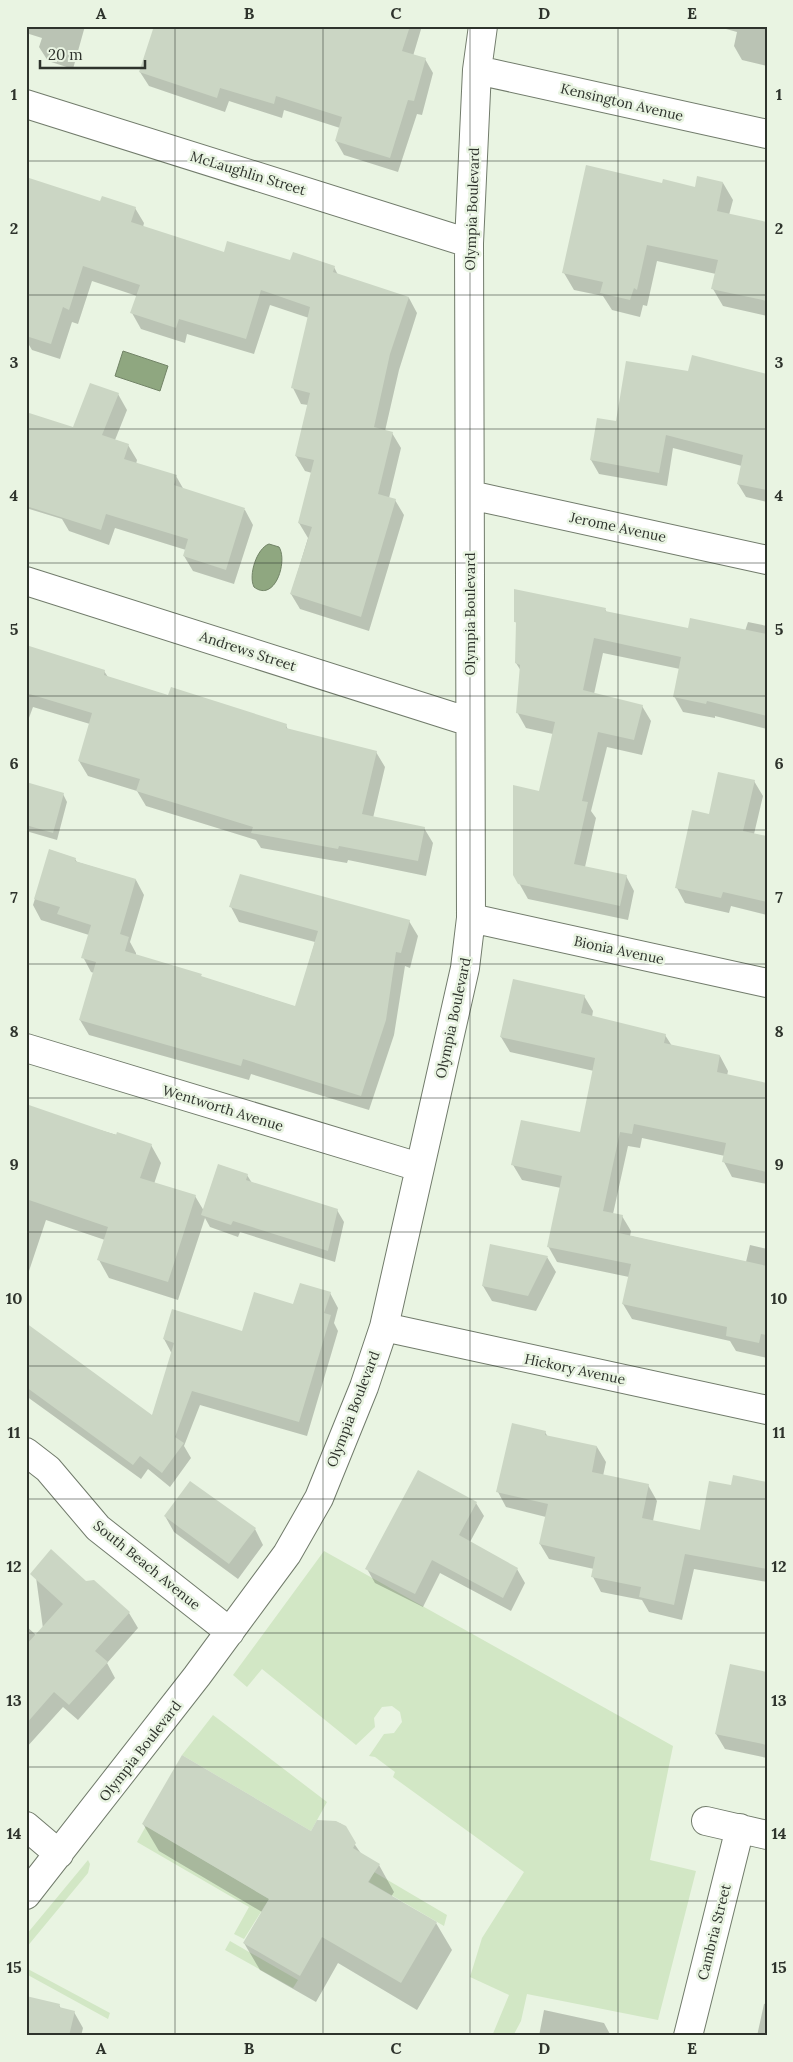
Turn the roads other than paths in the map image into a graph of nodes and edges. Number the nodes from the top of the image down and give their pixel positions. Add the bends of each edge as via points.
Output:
1 (483, 26) edge
2 (477, 70) junction
3 (26, 104) edge
4 (767, 134) edge
5 (469, 243) junction
6 (470, 495) junction
7 (767, 560) edge
8 (26, 580) edge
9 (470, 722) junction
10 (471, 918) junction
11 (767, 982) edge
12 (26, 1048) edge
13 (420, 1167) junction
14 (384, 1327) junction
15 (767, 1410) edge
16 (26, 1452) edge
17 (230, 1632) junction
18 (706, 1821) dead end
19 (26, 1826) edge
20 (740, 1828) junction
21 (767, 1835) edge
22 (59, 1854) junction
23 (26, 1895) edge
24 (688, 2036) edge

1 - 2 street, Olympia Boulevard
2 - 4 street, Kensington Avenue
2 - 5 street, Olympia Boulevard
3 - 5 street, McLaughlin Street
5 - 6 street, Olympia Boulevard
6 - 7 street, Jerome Avenue
6 - 9 street, Olympia Boulevard
8 - 9 street, Andrews Street
9 - 10 street, Olympia Boulevard
10 - 11 street, Bionia Avenue
10 - 13 street, Olympia Boulevard via 465,968
12 - 13 street, Wentworth Avenue
13 - 14 street, Olympia Boulevard
14 - 15 street, Hickory Avenue
14 - 17 street, Olympia Boulevard via 364,1387 319,1498 287,1554
16 - 17 street, South Beach Avenue via 48,1469 98,1528
17 - 22 street, Olympia Boulevard
18 - 20 street
19 - 22 street
20 - 21 street
20 - 24 street, Cambria Street
22 - 23 street, Olympia Boulevard

